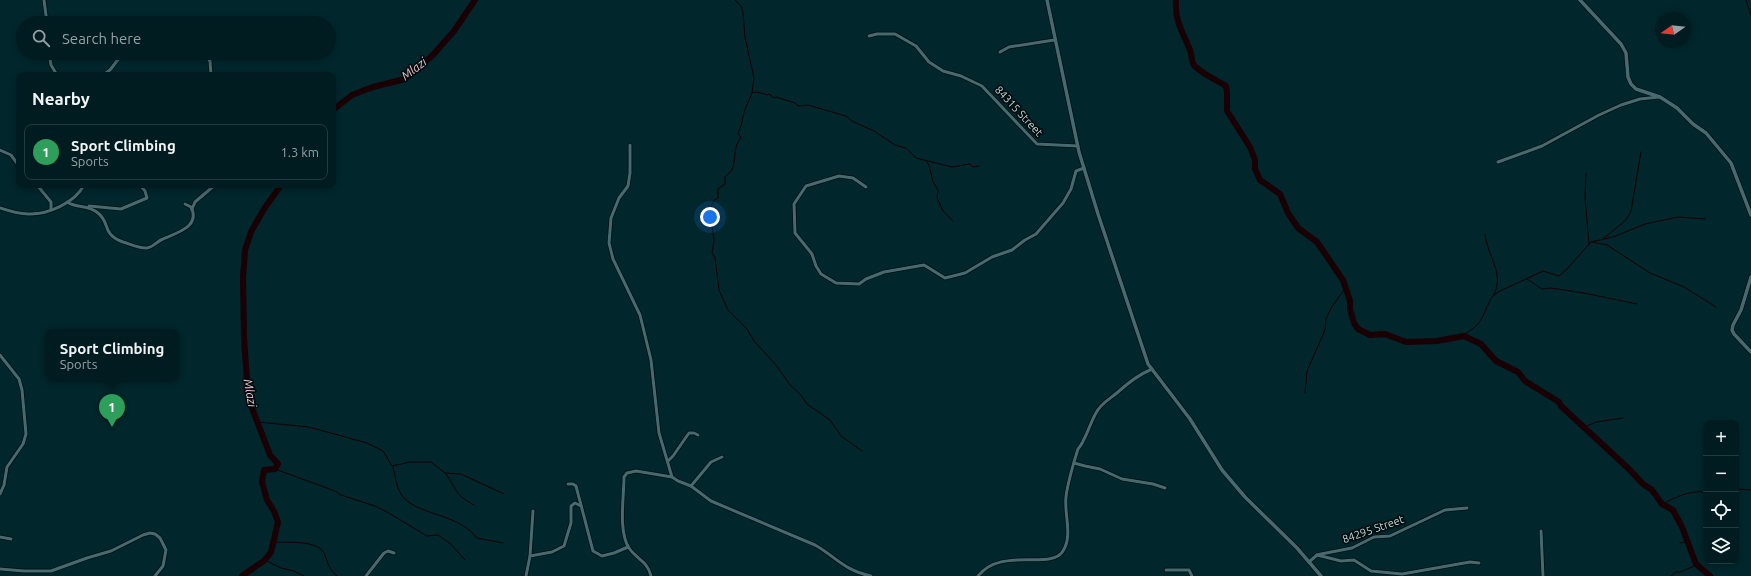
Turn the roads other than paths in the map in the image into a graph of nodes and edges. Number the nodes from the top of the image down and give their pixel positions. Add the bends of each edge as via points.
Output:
1 (44, 0) edge
2 (1046, 0) edge
3 (1580, 0) edge
4 (46, 16) edge
5 (869, 36) dead end
6 (1054, 40) junction
7 (1000, 52) dead end
8 (50, 60) edge
9 (117, 60) edge
10 (210, 60) edge
11 (54, 72) edge
12 (107, 72) edge
13 (211, 72) edge
14 (1660, 97) junction
15 (630, 145) dead end
16 (1078, 146) junction
17 (0, 150) edge
18 (16, 162) edge
19 (1498, 162) dead end
20 (1084, 168) junction
21 (866, 187) dead end
22 (39, 188) edge
23 (82, 188) edge
24 (142, 188) edge
25 (211, 188) edge
26 (67, 202) junction
27 (185, 204) dead end
28 (87, 207) junction
29 (0, 208) edge
30 (51, 209) junction
31 (192, 209) junction
32 (1751, 215) edge
33 (1751, 278) edge
34 (1751, 352) edge
35 (0, 355) edge
36 (1152, 369) junction
37 (698, 435) dead end
38 (722, 457) dead end
39 (668, 461) junction
40 (1074, 463) junction
41 (672, 477) junction
42 (568, 484) dead end
43 (691, 486) junction
44 (1164, 488) dead end
45 (0, 494) edge
46 (581, 506) junction
47 (1467, 508) dead end
48 (533, 511) dead end
49 (1541, 531) dead end
50 (0, 537) edge
51 (11, 539) dead end
52 (628, 547) junction
53 (394, 553) dead end
54 (1317, 555) junction
55 (530, 556) junction
56 (1309, 562) junction
57 (1478, 563) dead end
58 (0, 569) edge
59 (1166, 570) dead end
60 (155, 576) edge
61 (366, 576) edge
62 (526, 576) edge
63 (651, 576) edge
64 (871, 576) edge
65 (978, 576) edge
66 (1192, 576) edge
67 (1320, 576) edge
68 (1543, 576) edge

1 - 4 street
2 - 6 street
3 - 14 street via 1621,44 1626,53 1631,84 1636,89
5 - 16 street, 84315 Street via 895,34 916,46 929,62 943,71 982,86 1037,144
6 - 7 street via 1009,47
6 - 16 street
8 - 11 street
9 - 12 street
10 - 13 street
14 - 19 street via 1640,99 1621,105 1599,114 1542,146
14 - 32 street via 1706,133 1731,163
15 - 39 street via 628,186 619,198 611,218 609,243 613,259 640,315 651,360 659,433
16 - 20 street
17 - 18 street via 11,155
20 - 21 street via 1076,171 1064,203 1039,232 1012,250 992,257 965,273 945,278 924,265 884,272 859,284 836,283 821,274 812,254 797,236 794,228 794,204 806,186 839,176 854,178
20 - 36 street via 1144,356
22 - 30 street via 51,202
23 - 26 street
24 - 28 street via 146,198 121,209
25 - 31 street via 195,202
26 - 28 street
26 - 30 street
27 - 31 street
28 - 31 street via 101,215 111,236 142,248 150,247 188,228 193,217
29 - 30 street via 28,214 38,214
33 - 34 street via 1742,310 1732,330
35 - 45 street via 17,374 21,385 26,434 23,444 7,467
36 - 40 street via 1136,376 1100,407 1078,449
36 - 56 street via 1196,426 1222,470
37 - 39 street via 689,434
38 - 43 street via 711,462
39 - 41 street
40 - 44 street via 1100,468 1122,479
40 - 65 street via 1066,495 1068,539 1060,555 1048,560 1008,560 987,568
41 - 43 street
41 - 52 street via 636,471 625,475 623,526
42 - 46 street via 576,486
43 - 64 street via 711,501 815,545 845,567
46 - 52 street via 591,544 596,553 606,556
46 - 55 street via 575,503 571,506 564,546 552,552
47 - 54 street, 84295 Street via 1445,510 1390,536 1374,538 1352,548
48 - 55 street
49 - 68 street
50 - 51 street
52 - 63 street via 647,565
53 - 61 street via 388,551 381,555
54 - 56 street, 84295 Street
54 - 57 street via 1340,561 1354,560 1371,571 1402,574 1470,562
55 - 62 street
56 - 67 street
58 - 60 street via 51,571 111,551 150,533 160,538 166,550 163,566
59 - 66 street via 1189,570

